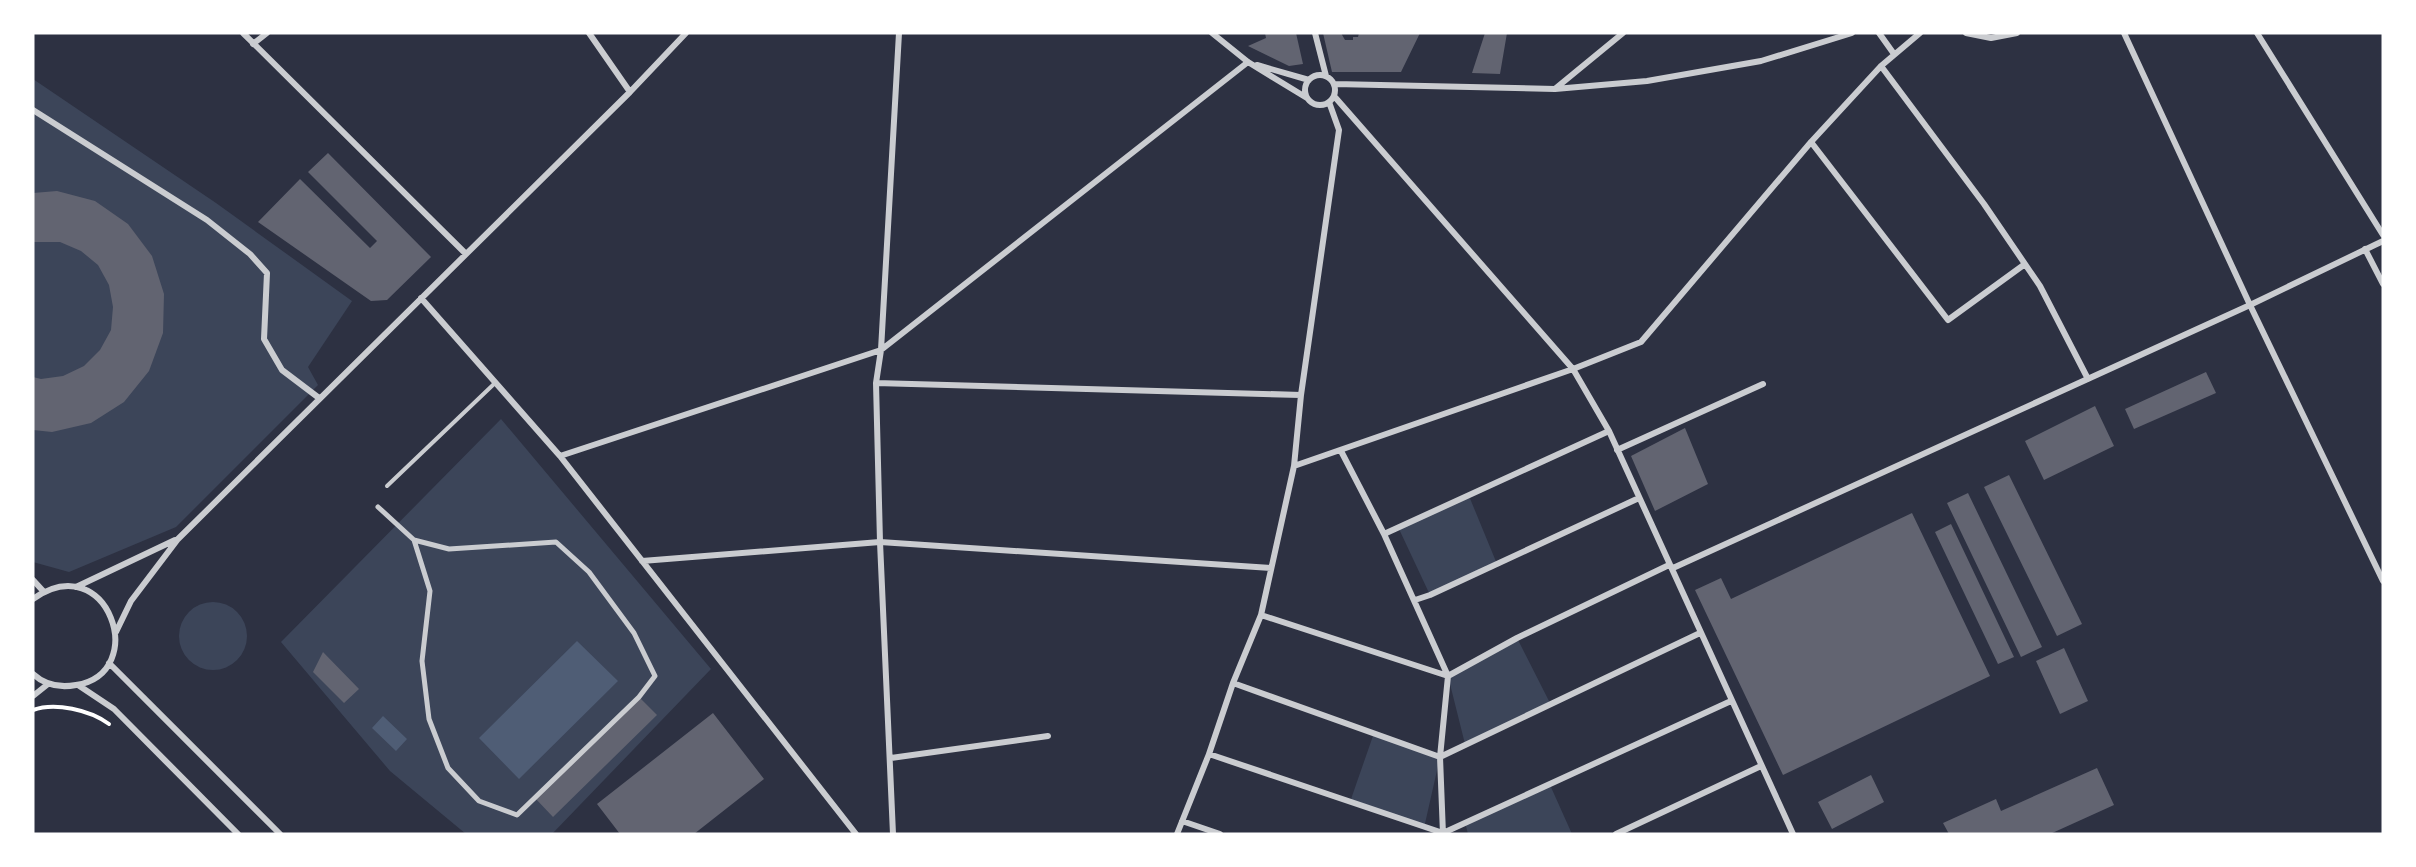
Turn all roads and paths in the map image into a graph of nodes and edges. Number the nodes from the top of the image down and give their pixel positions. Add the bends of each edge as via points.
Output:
1 (243, 33) edge
2 (267, 33) edge
3 (589, 33) edge
4 (687, 33) edge
5 (899, 33) edge
6 (1212, 33) edge
7 (1315, 33) edge
8 (1623, 33) edge
9 (1852, 33) edge
10 (1879, 33) edge
11 (1920, 33) edge
12 (1966, 33) edge
13 (2017, 33) edge
14 (2124, 33) edge
15 (2257, 33) edge
16 (253, 44) junction
17 (1894, 54) junction
18 (1248, 62) junction
19 (1881, 66) junction
20 (1326, 76) junction
21 (1309, 80) junction
22 (1335, 84) junction
23 (1555, 89) junction
24 (630, 92) junction
25 (1334, 96) junction
26 (1307, 98) junction
27 (1329, 102) junction
28 (33, 110) edge
29 (1811, 142) junction
30 (2383, 235) edge
31 (2383, 241) edge
32 (2365, 249) junction
33 (465, 253) junction
34 (2025, 264) junction
35 (2383, 284) edge
36 (421, 298) junction
37 (2250, 305) junction
38 (881, 350) junction
39 (1573, 369) junction
40 (2088, 379) junction
41 (495, 382) junction
42 (876, 383) junction
43 (1763, 384) dead end
44 (1301, 395) junction
45 (318, 398) junction
46 (1609, 431) junction
47 (1617, 450) junction
48 (1341, 451) junction
49 (560, 456) junction
50 (1294, 466) junction
51 (387, 486) dead end
52 (1639, 498) junction
53 (378, 507) dead end
54 (1384, 534) junction
55 (178, 539) junction
56 (414, 540) junction
57 (880, 542) junction
58 (642, 561) junction
59 (1671, 566) junction
60 (1271, 568) junction
61 (33, 580) edge
62 (2383, 581) edge
63 (76, 587) junction
64 (44, 592) junction
65 (33, 599) edge
66 (1414, 600) junction
67 (1261, 615) junction
68 (116, 632) junction
69 (1700, 633) junction
70 (109, 663) junction
71 (33, 674) edge
72 (1448, 676) junction
73 (1233, 682) junction
74 (48, 684) junction
75 (78, 685) junction
76 (33, 696) edge
77 (1731, 701) junction
78 (33, 710) edge
79 (114, 727) dead end
80 (1048, 736) dead end
81 (1209, 754) junction
82 (1440, 757) junction
83 (891, 758) junction
84 (1761, 766) junction
85 (1182, 821) junction
86 (1443, 833) edge
87 (238, 834) edge
88 (280, 834) edge
89 (856, 834) edge
90 (893, 834) edge
91 (1177, 834) edge
92 (1220, 834) edge
93 (1616, 834) edge
94 (1792, 834) edge

1 - 16 street
2 - 16 street
3 - 24 street
4 - 24 street
5 - 38 street
6 - 18 street
7 - 20 street
8 - 23 street
9 - 23 street via 1761,61 1647,81
10 - 17 street
11 - 17 street
12 - 13 street via 1991,38
14 - 37 street
15 - 30 street
16 - 33 street
17 - 19 street
18 - 21 street
18 - 26 street
18 - 38 street
19 - 29 street
19 - 34 street
20 - 21 street via 1317,75
20 - 22 street
21 - 26 street via 1305,88
22 - 23 street
22 - 25 street
24 - 33 street
25 - 27 street
25 - 39 street
26 - 27 street via 1315,104
27 - 44 street via 1339,130
28 - 45 street via 207,219 250,254 267,273 264,339 282,370
29 - 34 street via 1948,320
29 - 39 street via 1641,342
31 - 32 street
32 - 35 street
32 - 37 street
33 - 36 street
34 - 40 street
36 - 41 street
36 - 45 street
37 - 40 street
37 - 62 street
38 - 42 street
38 - 49 street
39 - 46 street
39 - 48 street
40 - 59 street
41 - 49 street
41 - 51 lane
42 - 44 street
42 - 57 street
43 - 47 street
44 - 50 street
45 - 55 street
46 - 47 street
46 - 54 street
47 - 52 street
48 - 50 street
48 - 54 street
49 - 58 street
50 - 60 street
52 - 59 street
52 - 66 street
53 - 56 street
54 - 66 street
55 - 63 street
55 - 68 street via 130,601
56 - 56 street via 430,591 422,661 429,719 448,768 478,801 517,815 639,697 655,676 634,633 589,572 556,542 450,549
57 - 58 street
57 - 60 street
57 - 83 street
58 - 89 street
59 - 69 street
59 - 72 street via 1516,638
60 - 67 street
61 - 64 street
63 - 64 street
63 - 68 street via 104,603
64 - 65 street
66 - 72 street
67 - 72 street
67 - 73 street
68 - 70 street
69 - 77 street
69 - 82 street
70 - 75 street via 95,677
70 - 88 street
71 - 74 street
72 - 82 street
73 - 81 street
73 - 82 street
74 - 75 street
74 - 76 street
75 - 87 street via 114,709
77 - 84 street
77 - 86 street
78 - 79 path via 64,706
80 - 83 street
81 - 85 street
81 - 86 street
82 - 86 street
83 - 90 street
84 - 93 street
84 - 94 street
85 - 91 street
85 - 92 street

